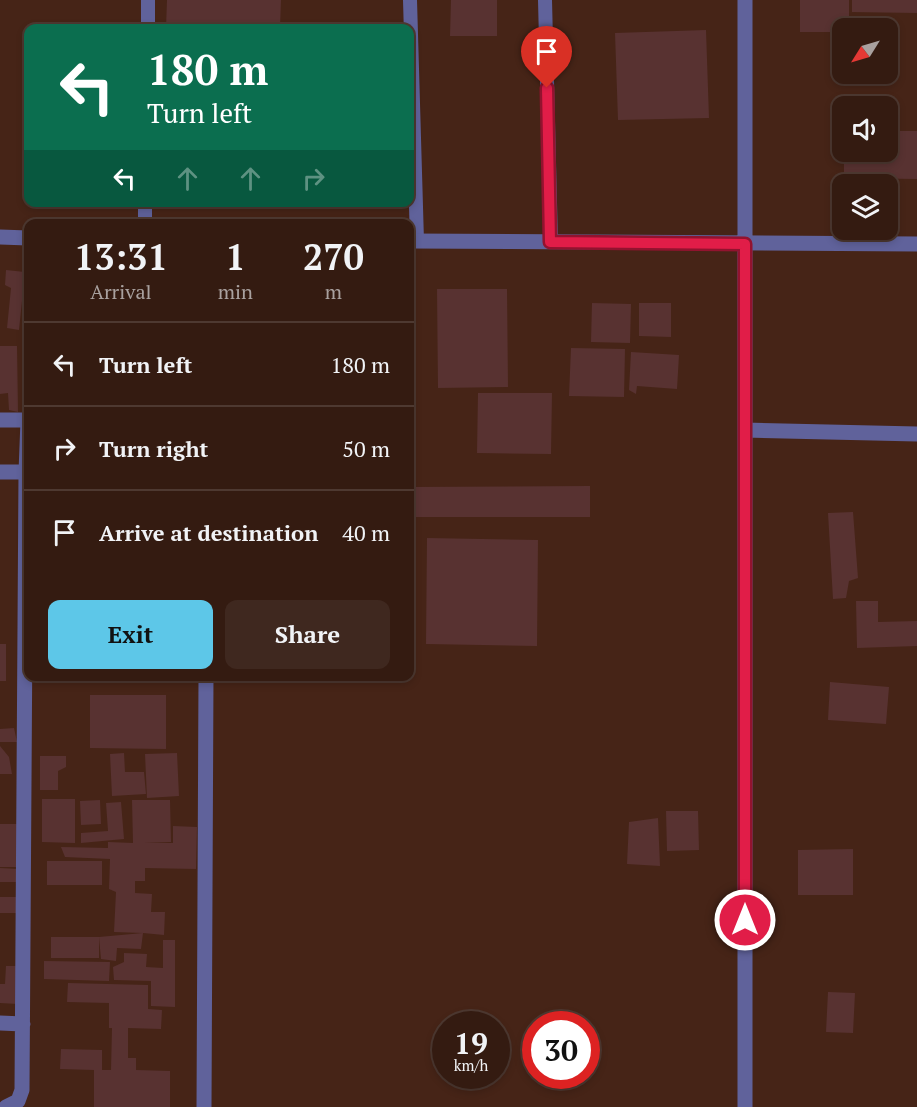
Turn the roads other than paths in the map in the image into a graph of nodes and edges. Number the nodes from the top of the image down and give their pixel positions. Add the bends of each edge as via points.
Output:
1 (148, 0) edge
2 (410, 0) edge
3 (545, 0) edge
4 (745, 0) edge
5 (148, 24) edge
6 (410, 24) edge
7 (0, 237) edge
8 (24, 238) edge
9 (414, 241) edge
10 (550, 242) junction
11 (745, 244) junction
12 (917, 244) edge
13 (0, 420) edge
14 (24, 420) edge
15 (745, 430) junction
16 (917, 434) edge
17 (0, 472) edge
18 (24, 472) edge
19 (25, 681) edge
20 (206, 681) edge
21 (0, 1023) edge
22 (23, 1024) junction
23 (6, 1107) edge
24 (204, 1107) edge
25 (745, 1107) edge

1 - 5 lane
2 - 6 lane
3 - 10 lane
4 - 11 street
7 - 8 street
9 - 10 street
10 - 11 street
11 - 12 street
11 - 15 street
13 - 14 street
15 - 16 street
15 - 25 street
17 - 18 street
19 - 22 street
20 - 24 street
21 - 22 street
22 - 23 street via 22,1090 18,1101

